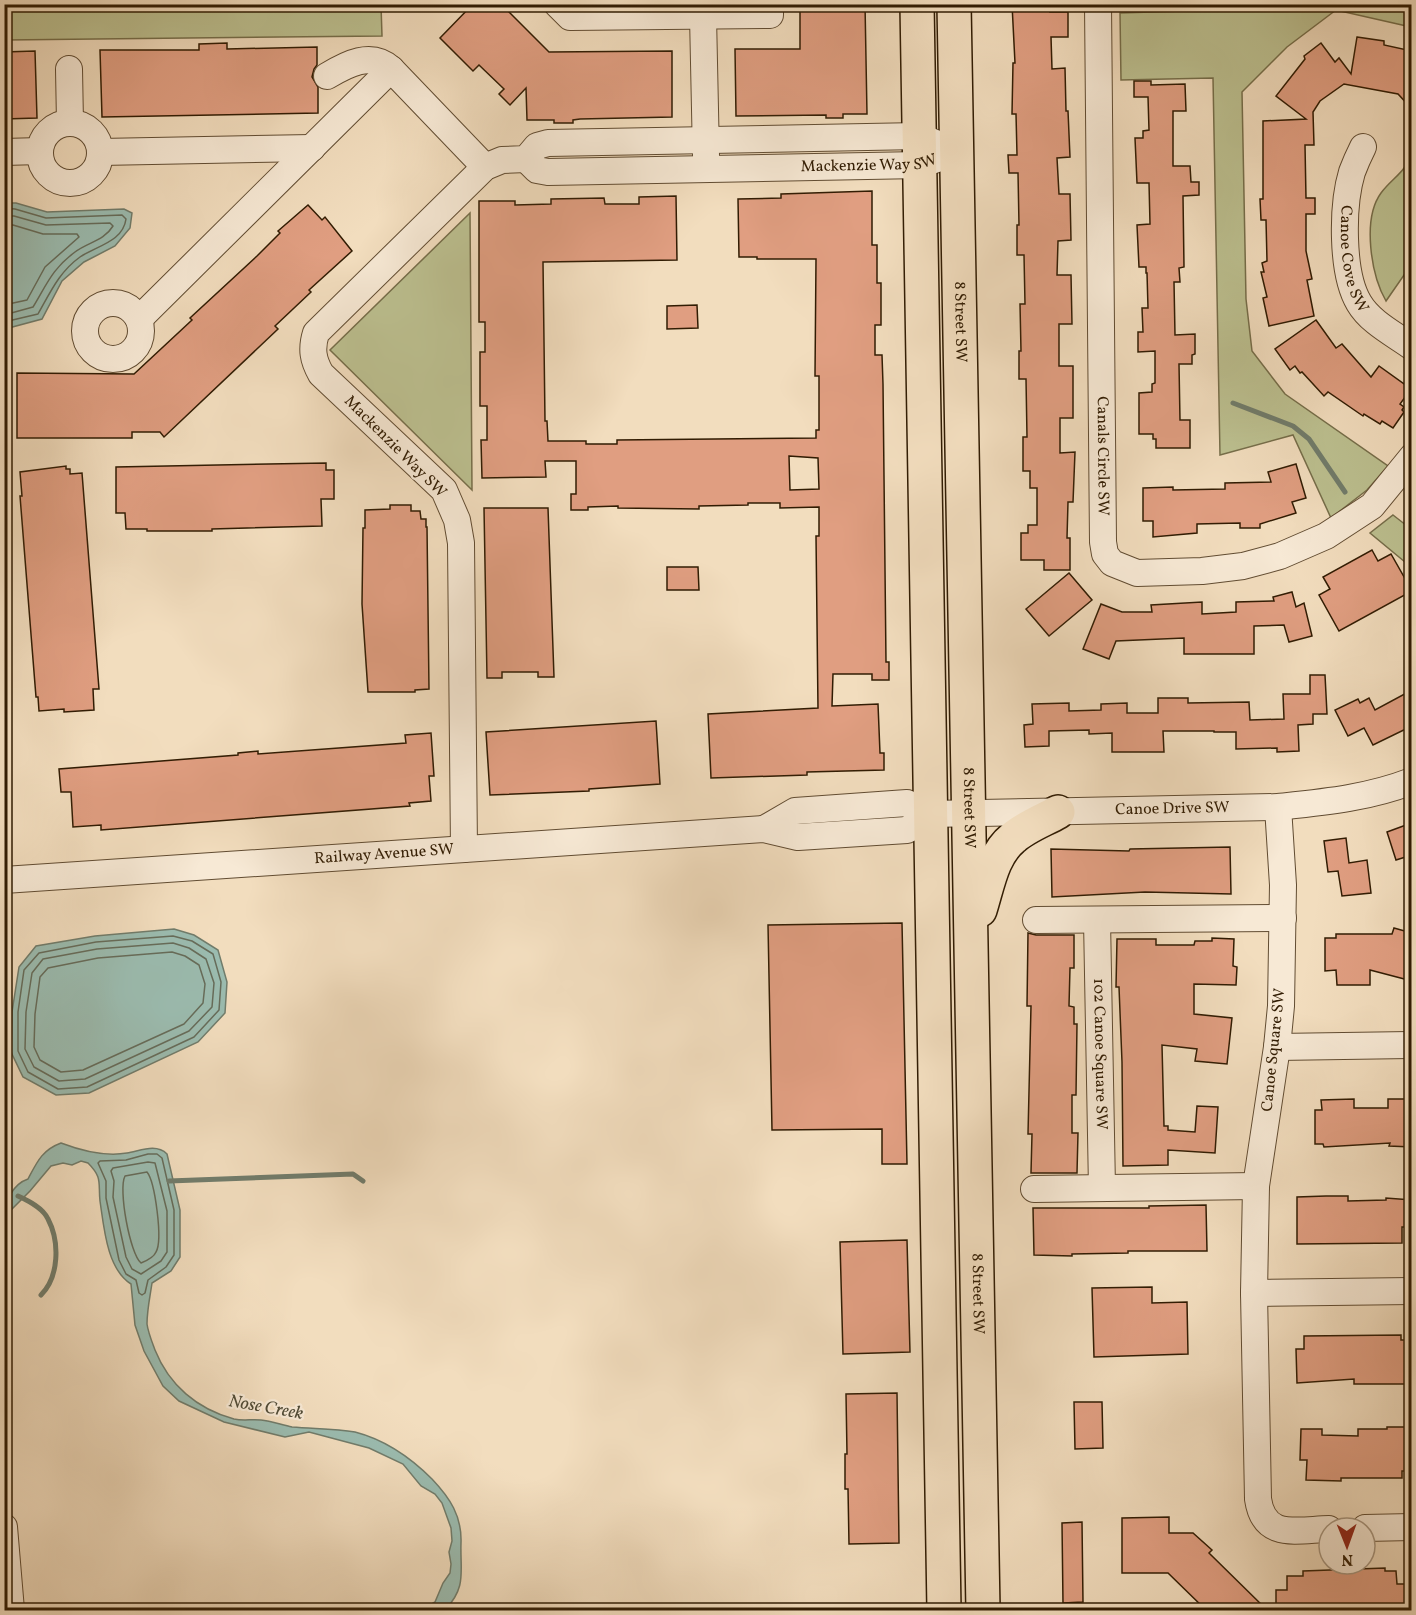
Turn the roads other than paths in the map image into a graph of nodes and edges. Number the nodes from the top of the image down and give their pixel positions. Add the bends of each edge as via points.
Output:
1 (557, 4) edge
2 (770, 4) edge
3 (917, 4) edge
4 (954, 4) edge
5 (1098, 4) edge
6 (704, 16) junction
7 (69, 69) dead end
8 (391, 69) junction
9 (327, 76) dead end
10 (70, 123) junction
11 (705, 141) junction
12 (1363, 147) dead end
13 (312, 148) junction
14 (920, 150) junction
15 (40, 151) junction
16 (4, 152) edge
17 (100, 152) junction
18 (956, 152) junction
19 (526, 159) junction
20 (485, 167) junction
21 (706, 169) junction
22 (139, 318) dead end
23 (1412, 346) edge
24 (1412, 457) edge
25 (1412, 781) edge
26 (1278, 807) junction
27 (1058, 812) junction
28 (968, 813) junction
29 (930, 814) junction
30 (464, 849) junction
31 (4, 880) edge
32 (1283, 918) junction
33 (1036, 920) dead end
34 (1097, 920) junction
35 (972, 938) junction
36 (1410, 1045) dead end
37 (1277, 1047) junction
38 (1256, 1186) junction
39 (1102, 1188) junction
40 (1034, 1189) dead end
41 (1412, 1291) edge
42 (1254, 1293) junction
43 (4, 1527) edge
44 (1412, 1527) edge
45 (1377, 1528) edge
46 (1317, 1529) edge
47 (982, 1549) junction
48 (11, 1611) edge
49 (944, 1611) edge
50 (983, 1611) edge
51 (989, 1611) edge

1 - 6 street via 570,17
2 - 6 street via 770,15
3 - 14 main road
4 - 18 main road, 8 Street SW
5 - 24 street, Canals Circle SW via 1105,554 1112,563 1137,573 1233,568 1280,556 1326,536 1372,506
6 - 11 street
7 - 10 street
8 - 9 street via 383,62 368,60 345,65
8 - 13 street
8 - 20 street
10 - 15 street via 49,131
10 - 17 street via 91,132
11 - 14 street, Mackenzie Way SW
11 - 19 street, Mackenzie Way SW via 548,143 537,146
11 - 21 street
12 - 23 street, Canoe Cove SW via 1347,196 1346,236 1352,289 1371,318
13 - 17 street
13 - 22 street
14 - 18 street, Mackenzie Way SW
14 - 21 street, Mackenzie Way SW
14 - 29 main road
15 - 16 street
15 - 17 street via 47,173 69,183 91,174
18 - 28 main road, 8 Street SW
19 - 20 street, Mackenzie Way SW via 502,160
19 - 21 street, Mackenzie Way SW via 537,170 548,172
20 - 30 street, Mackenzie Way SW via 316,333 313,344 321,374 444,490 457,520
25 - 26 street, Canoe Drive SW via 1383,792
26 - 27 street, Canoe Drive SW
26 - 32 street, Canoe Square SW
27 - 28 street, Canoe Drive SW
27 - 35 main road via 1013,837 1001,850
28 - 29 street, Canoe Drive SW
28 - 35 main road, 8 Street SW
29 - 30 street, Railway Avenue SW via 907,830 798,837 764,829
29 - 49 main road
30 - 31 street, Railway Avenue SW
32 - 34 street
32 - 37 street, Canoe Square SW
33 - 34 street
34 - 39 street, 102 Canoe Square SW
35 - 47 main road, 8 Street SW
36 - 37 street
37 - 38 street, Canoe Square SW
38 - 39 street
38 - 42 street, Canoe Square SW
39 - 40 street
41 - 42 street
42 - 46 street, Canoe Square SW via 1260,1513 1277,1529
43 - 48 street
44 - 45 street
47 - 50 main road, 8 Street SW
47 - 51 main road

